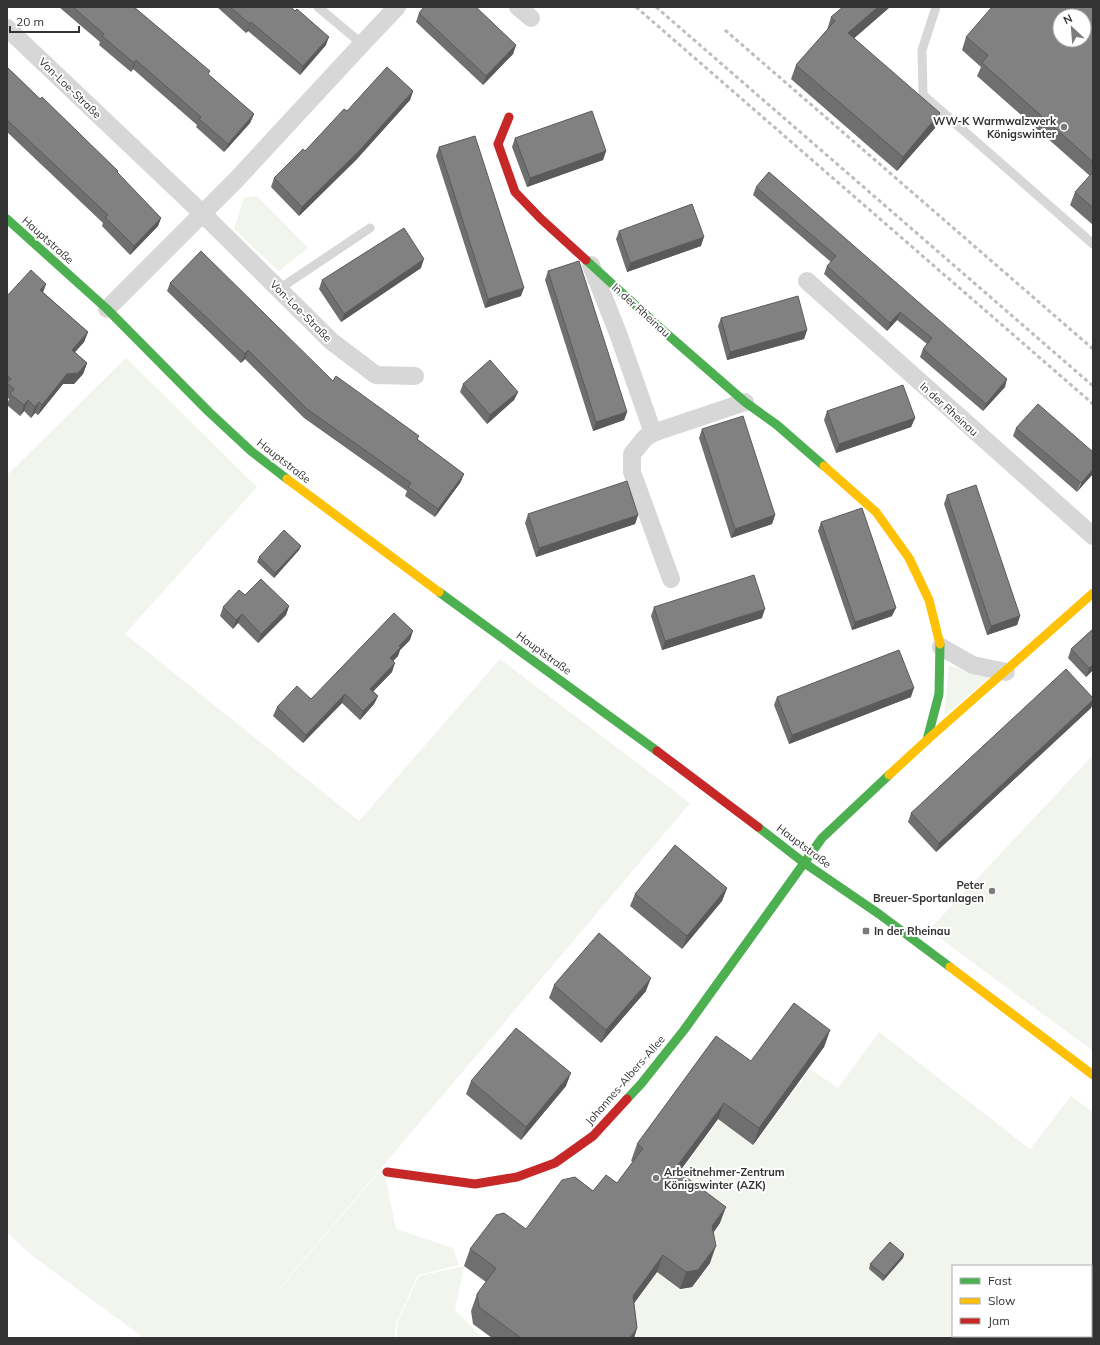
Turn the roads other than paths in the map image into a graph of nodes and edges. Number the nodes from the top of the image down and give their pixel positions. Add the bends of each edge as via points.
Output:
1 (318, 7) edge
2 (397, 7) edge
3 (936, 7) edge
4 (7, 28) edge
5 (362, 44) junction
6 (509, 117) dead end
7 (203, 214) junction
8 (7, 219) edge
9 (370, 228) dead end
10 (1093, 244) edge
11 (590, 264) junction
12 (807, 281) dead end
13 (279, 289) junction
14 (107, 309) junction
15 (415, 376) dead end
16 (745, 402) junction
17 (653, 433) junction
18 (1093, 536) edge
19 (672, 579) dead end
20 (1093, 593) edge
21 (941, 646) junction
22 (1006, 672) junction
23 (928, 740) junction
24 (803, 862) junction
25 (1093, 1076) edge
26 (387, 1172) dead end

1 - 5 lane
2 - 5 street
3 - 10 lane via 922,50 922,95
4 - 7 street, Von-Loe-Straße
5 - 7 street
6 - 11 street, In der Rheinau via 498,144 515,192
7 - 13 street, Von-Loe-Straße
7 - 14 street
8 - 14 street, Hauptstraße
9 - 13 lane
11 - 16 street, In der Rheinau
11 - 17 street, In der Rheinau via 619,336
12 - 18 street, In der Rheinau
13 - 15 street, Von-Loe-Straße via 331,342 376,375
14 - 24 street, Hauptstraße via 250,451 732,806
16 - 17 street
16 - 21 street, In der Rheinau via 777,425 876,512 909,558 929,600
17 - 19 street via 645,438 632,454 632,472
20 - 22 street
21 - 22 street via 973,665
21 - 23 street, In der Rheinau via 939,694
22 - 23 street
23 - 24 street via 822,838
24 - 25 street, Hauptstraße via 879,914
24 - 26 street, Johannes-Albers-Allee via 684,1030 641,1084 593,1136 555,1163 517,1177 475,1184

